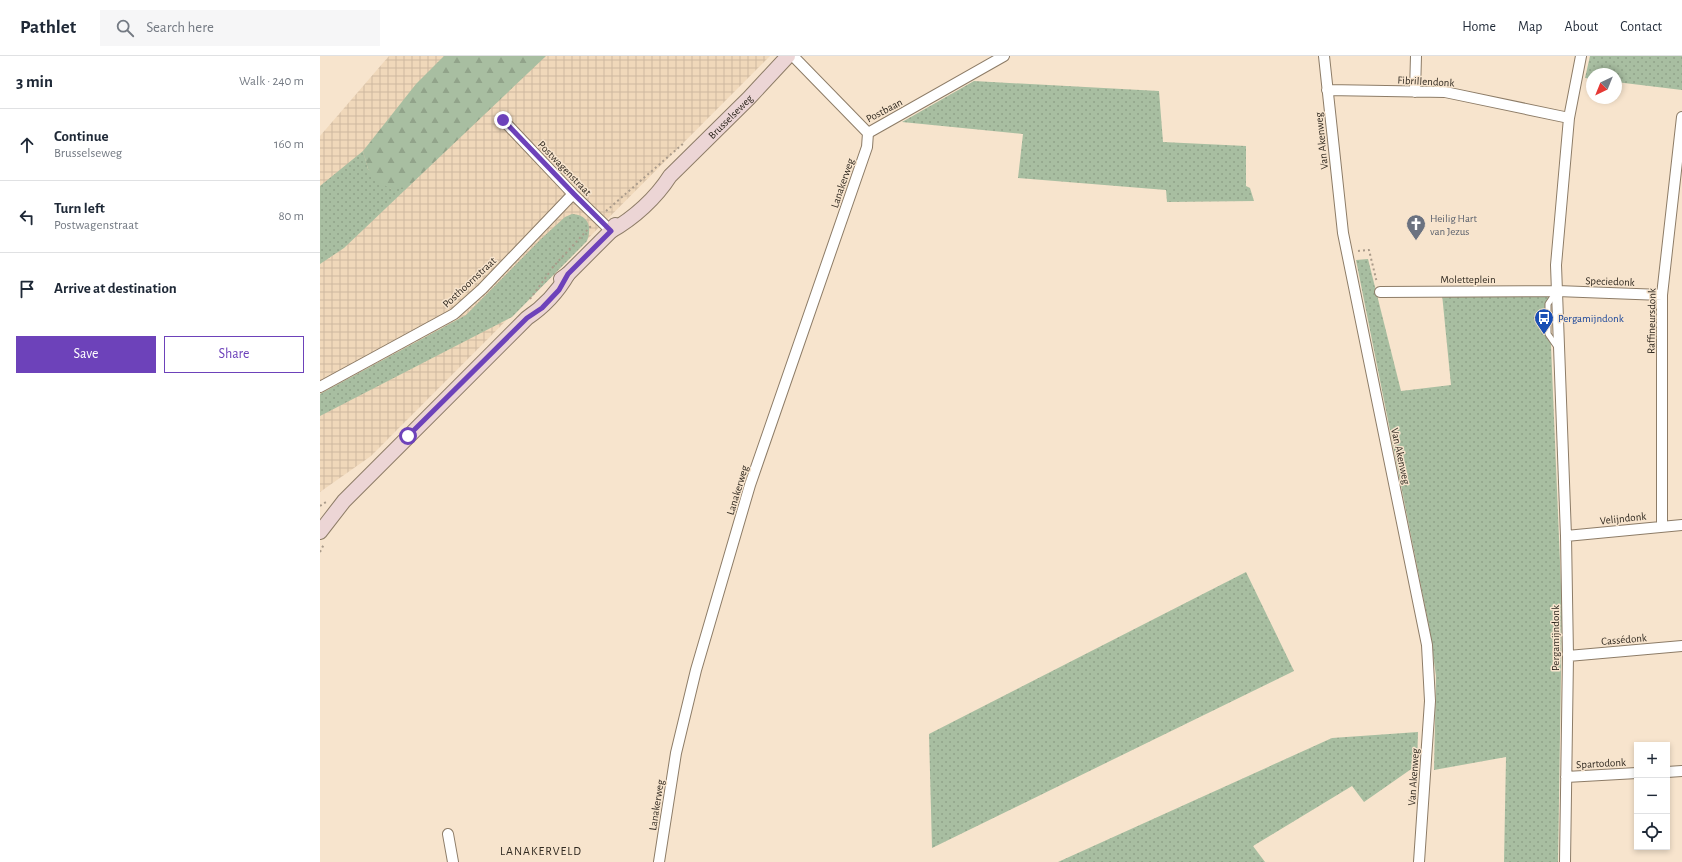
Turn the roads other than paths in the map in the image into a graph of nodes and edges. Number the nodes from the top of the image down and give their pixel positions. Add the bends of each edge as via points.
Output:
1 (788, 56) edge
2 (793, 56) edge
3 (1004, 56) edge
4 (1324, 56) edge
5 (1416, 56) edge
6 (1581, 56) edge
7 (1327, 90) junction
8 (1415, 92) junction
9 (1682, 117) edge
10 (1569, 118) junction
11 (503, 120) dead end
12 (868, 133) junction
13 (574, 194) junction
14 (611, 231) junction
15 (1557, 291) junction
16 (1380, 292) road end
17 (1662, 295) junction
18 (320, 387) edge
19 (344, 501) junction
20 (320, 518) edge
21 (1682, 525) edge
22 (1662, 526) junction
23 (1566, 536) junction
24 (322, 538) edge
25 (1682, 646) edge
26 (1568, 656) junction
27 (1682, 771) edge
28 (1670, 772) edge
29 (1634, 773) edge
30 (1566, 777) junction
31 (448, 834) dead end
32 (453, 862) edge
33 (659, 862) edge
34 (1419, 862) edge
35 (1566, 862) edge

1 - 14 street, Brusselseweg via 628,222
2 - 12 street, Postbaan
3 - 12 street, Postbaan
4 - 7 street, Van Akenweg
5 - 8 street
6 - 10 street, Pergamijndonk
7 - 8 street, Fibrillendonk
7 - 34 street, Van Akenweg via 1343,233 1427,645 1430,701
8 - 10 street, Fibrillendonk via 1445,92
9 - 17 street, Raffineursdonk
10 - 15 street, Pergamijndonk via 1556,265
11 - 13 street, Postwagenstraat
12 - 33 street, Lanakerweg via 865,154 750,485 696,670 676,753
13 - 14 street, Postwagenstraat
13 - 18 street, Posthoornstraat via 482,289 454,314
14 - 19 street, Brusselseweg via 568,274 554,283 536,302 527,318
15 - 16 street, Moletteplein
15 - 17 street, Speciedonk
15 - 23 street, Pergamijndonk
17 - 22 street, Raffineursdonk
19 - 20 street, Brusselseweg
19 - 24 street, Brusselseweg
21 - 22 street, Velijndonk
22 - 23 street, Velijndonk
23 - 26 street, Pergamijndonk
25 - 26 street, Cassédonk
26 - 30 street, Pergamijndonk
27 - 28 street
29 - 30 street, Spartodonk
30 - 35 street, Pergamijndonk
31 - 32 street

